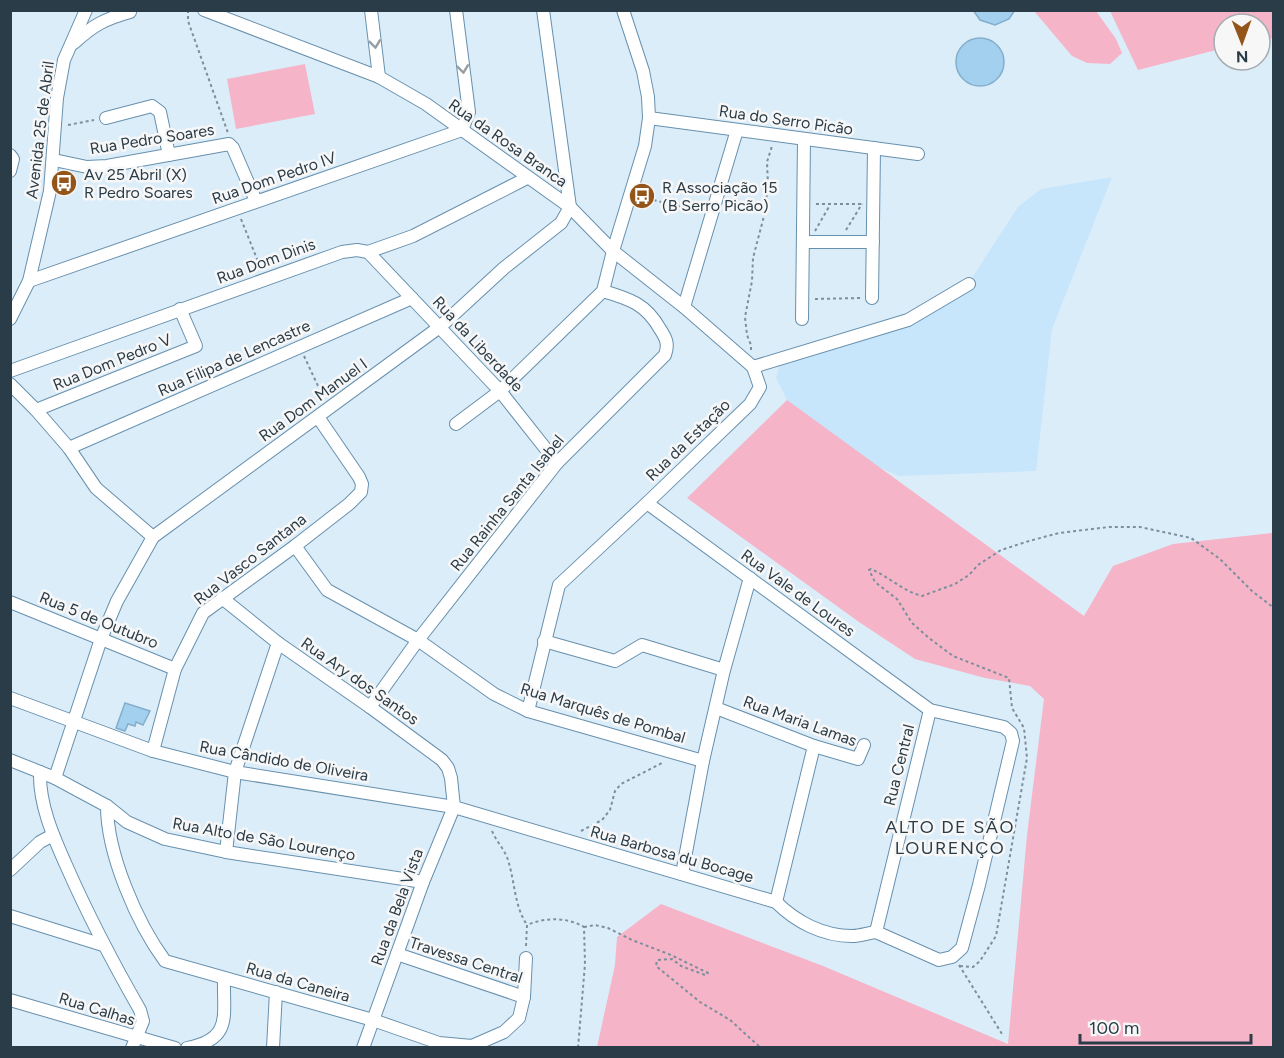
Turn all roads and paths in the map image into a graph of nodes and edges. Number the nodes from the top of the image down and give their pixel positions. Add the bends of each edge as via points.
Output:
1 (86, 10) edge
2 (188, 10) edge
3 (204, 10) edge
4 (371, 10) edge
5 (456, 10) edge
6 (543, 10) edge
7 (623, 10) edge
8 (133, 11) edge
9 (69, 49) junction
10 (379, 77) junction
11 (106, 118) joint
12 (649, 118) junction
13 (56, 128) junction
14 (462, 130) junction
15 (737, 130) junction
16 (776, 135) junction
17 (804, 139) junction
18 (234, 148) junction
19 (874, 148) junction
20 (918, 154) dead end
21 (10, 155) edge
22 (169, 155) junction
23 (54, 160) junction
24 (10, 171) edge
25 (526, 177) junction
26 (632, 194) junction
27 (256, 201) junction
28 (803, 204) junction
29 (831, 204) junction
30 (570, 207) junction
31 (236, 208) junction
32 (712, 215) junction
33 (806, 242) junction
34 (839, 242) junction
35 (873, 242) junction
36 (613, 250) junction
37 (368, 252) junction
38 (265, 279) junction
39 (29, 281) junction
40 (969, 284) dead end
41 (603, 291) junction
42 (412, 298) junction
43 (872, 298) joint
44 (802, 299) junction
45 (684, 308) junction
46 (180, 309) junction
47 (10, 319) edge
48 (802, 320) dead end
49 (441, 326) junction
50 (300, 347) junction
51 (751, 365) junction
52 (10, 371) edge
53 (10, 384) edge
54 (500, 390) junction
55 (329, 409) junction
56 (36, 410) junction
57 (318, 417) junction
58 (456, 424) dead end
59 (69, 448) junction
60 (557, 463) junction
61 (647, 503) junction
62 (153, 537) junction
63 (295, 546) junction
64 (750, 578) junction
65 (222, 598) junction
66 (10, 602) edge
67 (1274, 608) edge
68 (101, 639) junction
69 (418, 640) junction
70 (544, 641) junction
71 (278, 643) junction
72 (175, 669) junction
73 (724, 670) junction
74 (10, 698) edge
75 (370, 706) junction
76 (716, 708) junction
77 (930, 710) junction
78 (528, 711) junction
79 (73, 720) junction
80 (864, 745) dead end
81 (814, 746) junction
82 (153, 751) junction
83 (680, 754) junction
84 (10, 760) edge
85 (703, 761) junction
86 (40, 772) junction
87 (235, 772) junction
88 (55, 778) junction
89 (107, 806) junction
90 (454, 807) junction
91 (496, 819) junction
92 (53, 835) junction
93 (565, 839) junction
94 (226, 852) junction
95 (10, 870) edge
96 (682, 874) junction
97 (423, 882) junction
98 (776, 902) junction
99 (10, 916) edge
100 (527, 925) junction
101 (584, 927) junction
102 (876, 932) junction
103 (103, 945) junction
104 (397, 954) junction
105 (526, 958) joint
106 (224, 978) junction
107 (276, 992) junction
108 (524, 997) junction
109 (10, 1000) edge
110 (373, 1020) junction
111 (1002, 1035) dead end
112 (135, 1043) edge
113 (175, 1047) edge
114 (187, 1047) edge
115 (273, 1047) edge
116 (363, 1047) edge
117 (578, 1047) edge
118 (761, 1047) edge

1 - 9 street, Avenida 25 de Abril
2 - 18 path via 188,21
3 - 10 street, Rua da Rosa Branca
4 -> 10 street
5 -> 14 street via 469,112
6 - 30 street
7 - 12 street via 643,71
8 - 9 street, Avenida 25 de Abril via 96,24
9 - 13 street, Avenida 25 de Abril via 59,80
10 - 14 street, Rua da Rosa Branca
11 - 13 path
11 - 22 street via 152,106 160,112
12 - 15 street, Rua do Serro Picão
12 - 26 street
13 - 23 street, Avenida 25 de Abril
14 - 25 street, Rua da Rosa Branca
14 - 27 street, Rua Dom Pedro IV
15 - 16 street, Rua do Serro Picão
15 - 32 street
16 - 17 street, Rua do Serro Picão
16 - 51 path via 768,162 764,216 753,258 745,317
17 - 19 street, Rua do Serro Picão
17 - 28 street
18 - 22 street, Rua Pedro Soares via 221,144
18 - 27 street, Rua Pedro Soares
19 - 20 street, Rua do Serro Picão
19 - 35 street
21 - 24 street
22 - 23 street, Rua Pedro Soares via 107,166
23 - 39 street, Avenida 25 de Abril
25 - 30 street, Rua da Rosa Branca
25 - 37 street, Rua Dom Dinis via 413,236
26 - 32 path
26 - 36 street
27 - 31 street, Rua Dom Pedro IV
28 - 29 path
28 - 33 street
29 - 33 path
29 - 34 path via 862,204
30 - 36 street, Rua da Rosa Branca
30 - 49 street, Rua Dom Manuel I via 561,223
31 - 38 path
31 - 39 street, Rua Dom Pedro IV
32 - 45 street
33 - 34 street
33 - 44 street
34 - 35 street
35 - 43 street
36 - 41 street
36 - 45 street, Rua da Rosa Branca
37 - 38 street, Rua Dom Dinis via 349,250
37 - 42 street, Rua da Liberdade
38 - 46 street, Rua Dom Dinis
39 - 47 street, Avenida 25 de Abril
40 - 51 street via 908,320
41 - 54 street
41 - 60 street, Rua Rainha Santa Isabel via 648,310 668,347 665,355
42 - 49 street, Rua da Liberdade
42 - 50 street, Rua Filipa de Lencastre
43 - 44 path
44 - 48 street
45 - 51 street, Rua da Rosa Branca
46 - 52 street, Rua Dom Dinis
46 - 56 street, Rua Dom Pedro V via 196,346
49 - 54 street, Rua da Liberdade
49 - 55 street, Rua Dom Manuel I
50 - 55 path
50 - 59 street, Rua Filipa de Lencastre
51 - 61 street, Rua da Estação via 760,387 750,404
53 - 56 street
54 - 58 street
54 - 60 street, Rua da Liberdade
55 - 57 street, Rua Dom Manuel I
56 - 59 street
57 - 62 street, Rua Dom Manuel I
57 - 63 street, Rua Vasco Santana via 359,477 361,492
59 - 62 street via 96,488
60 - 69 street, Rua Rainha Santa Isabel
61 - 64 street, Rua Vale de Loures
61 - 70 street, Rua da Estação via 559,585
62 - 68 street, Rua Dom Manuel I via 117,601
63 - 65 street, Rua Vasco Santana
63 - 69 street, Rua Marquês de Pombal via 327,590
64 - 73 street
64 - 77 street, Rua Vale de Loures
65 - 71 street, Rua Ary dos Santos
65 - 72 street, Rua Vasco Santana via 203,613
66 - 68 street, Rua 5 de Outubro
67 - 111 path via 1191,538 1140,527 1059,533 1029,541 1001,550 955,584 922,596 869,570 875,582 897,599 912,623 929,639 953,656 1009,678 1012,708 1024,728 1027,758 996,936 974,968 959,965
68 - 72 street, Rua 5 de Outubro
68 - 79 street, Rua Dom Manuel I
69 - 75 street, Rua Rainha Santa Isabel
69 - 78 street, Rua Marquês de Pombal via 494,694
70 - 73 street via 615,661 642,645
70 - 78 street, Rua da Estação
71 - 75 street, Rua Ary dos Santos
71 - 87 street
72 - 82 street, Rua Vasco Santana
73 - 76 street
74 - 79 street, Rua Cândido de Oliveira
75 - 90 street, Rua Ary dos Santos via 442,760 451,778
76 - 81 street, Rua Maria Lamas
76 - 85 street
77 - 102 street, Rua Central
77 - 102 street via 1004,727 1011,733 979,885 962,948 952,957 939,960
78 - 83 street, Rua Marquês de Pombal
79 - 82 street, Rua Cândido de Oliveira
79 - 88 street, Rua Dom Manuel I
80 - 81 street, Rua Maria Lamas via 858,759
81 - 98 street
82 - 87 street, Rua Cândido de Oliveira
83 - 85 street, Rua Marquês de Pombal
83 - 93 path via 621,784 602,820
84 - 86 street, Rua Alto de São Lourenço
85 - 96 street
86 - 88 street, Rua Alto de São Lourenço
86 - 92 street via 39,789
87 - 90 street, Rua Cândido de Oliveira
87 - 94 street
88 - 89 street, Rua Alto de São Lourenço
89 - 94 street, Rua Alto de São Lourenço via 127,822 165,839
89 - 106 street, Rua da Caneira via 109,836 126,889 156,949 165,961
90 - 91 street, Rua Barbosa du Bocage
90 - 97 street, Rua da Bela Vista
91 - 93 street, Rua Barbosa du Bocage
91 - 100 path via 491,828 508,857 520,915
92 - 95 street
92 - 103 street
93 - 96 street, Rua Barbosa du Bocage
94 - 97 street, Rua Alto de São Lourenço
96 - 98 street, Rua Barbosa du Bocage
97 - 104 street, Rua da Bela Vista
98 - 102 street, Rua Barbosa du Bocage via 789,915 816,930 853,936
99 - 103 street
100 - 101 path via 558,919
100 - 105 path
101 - 117 path
101 - 118 path via 608,928 708,973 692,971 672,959 657,960 656,966
103 - 112 street via 140,1010 143,1021
104 - 108 street, Travessa Central
104 - 110 street, Rua da Bela Vista
105 - 108 street, Rua da Caneira
106 - 107 street, Rua da Caneira
106 - 114 street via 223,1028 212,1040
107 - 110 street, Rua da Caneira
107 - 115 street
108 - 110 street, Rua da Caneira via 519,1018 504,1032 472,1046 439,1043
109 - 112 street, Rua Calhas
110 - 116 street, Rua da Bela Vista
112 - 113 street, Rua Calhas

